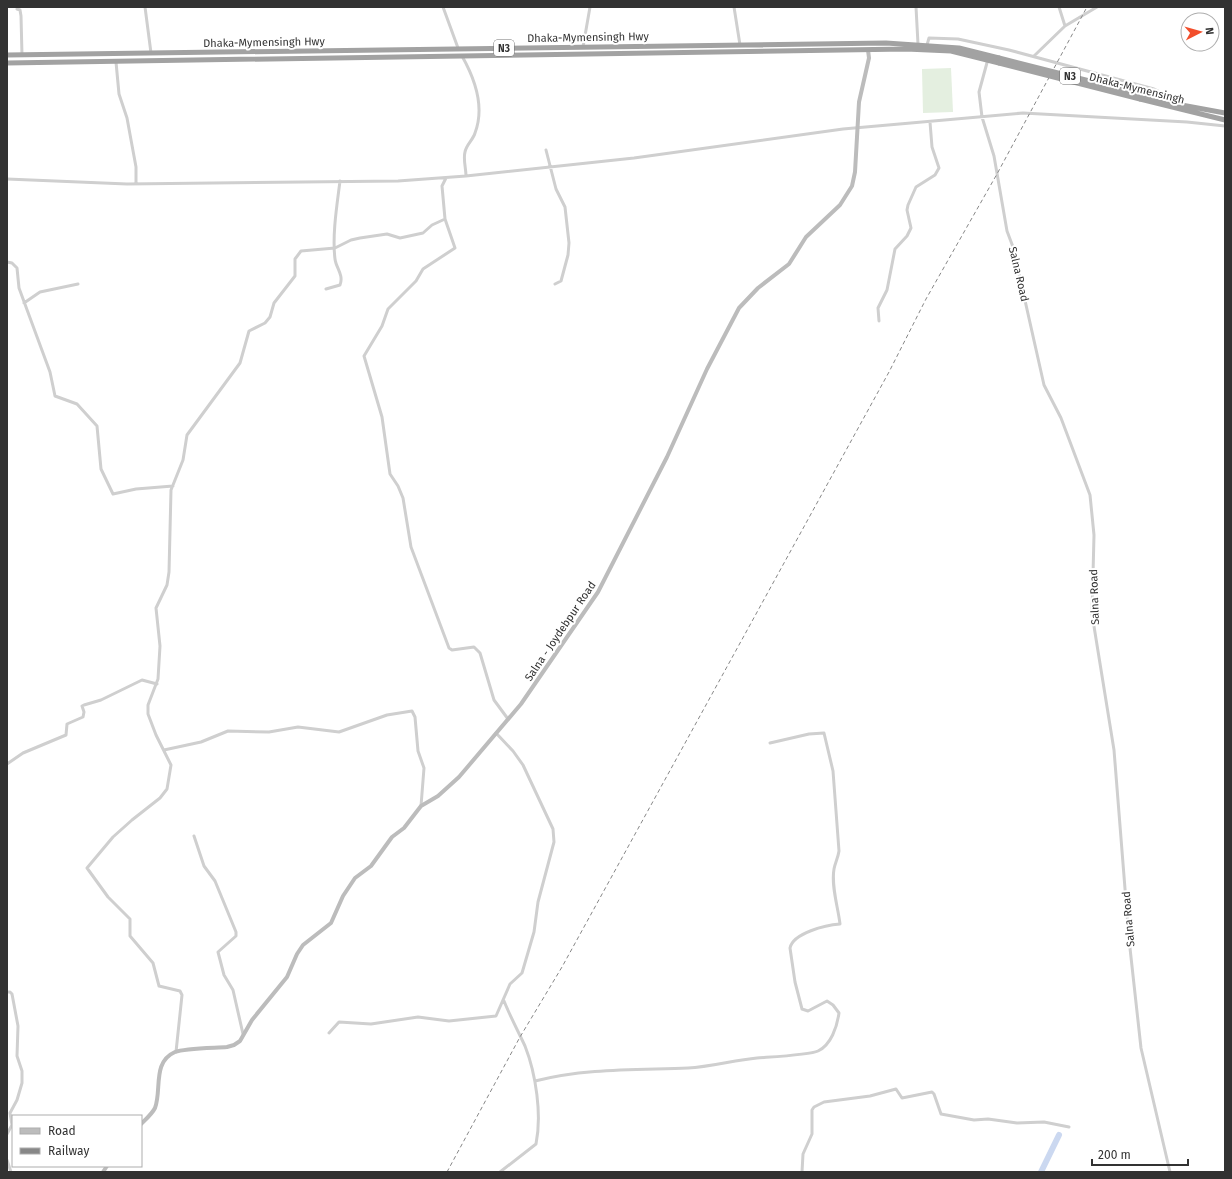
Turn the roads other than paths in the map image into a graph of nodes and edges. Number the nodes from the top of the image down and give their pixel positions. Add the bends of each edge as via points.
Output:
1 (145, 7) edge
2 (443, 7) edge
3 (590, 7) edge
4 (734, 7) edge
5 (916, 7) edge
6 (1059, 7) edge
7 (1097, 7) edge
8 (17, 9) dead end
9 (1065, 26) junction
10 (918, 44) junction
11 (740, 45) junction
12 (927, 45) junction
13 (583, 47) junction
14 (458, 49) junction
15 (868, 50) junction
16 (151, 53) junction
17 (7, 55) edge
18 (22, 55) junction
19 (462, 56) junction
20 (1034, 56) junction
21 (988, 59) junction
22 (999, 60) junction
23 (116, 62) junction
24 (7, 63) edge
25 (1140, 97) junction
26 (1176, 104) junction
27 (1225, 113) edge
28 (982, 117) junction
29 (1225, 120) edge
30 (930, 122) junction
31 (1225, 126) edge
32 (856, 128) junction
33 (546, 150) dead end
34 (551, 167) junction
35 (466, 176) junction
36 (446, 178) junction
37 (7, 180) edge
38 (340, 182) junction
39 (136, 184) junction
40 (445, 219) junction
41 (335, 248) junction
42 (7, 262) edge
43 (78, 284) dead end
44 (555, 284) dead end
45 (326, 290) dead end
46 (24, 303) junction
47 (879, 321) dead end
48 (172, 486) junction
49 (157, 684) junction
50 (508, 719) junction
51 (496, 733) junction
52 (770, 743) dead end
53 (164, 750) junction
54 (7, 764) edge
55 (421, 806) junction
56 (194, 836) dead end
57 (7, 992) edge
58 (504, 1001) junction
59 (329, 1032) dead end
60 (243, 1034) junction
61 (176, 1052) junction
62 (535, 1081) junction
63 (11, 1108) junction
64 (7, 1110) edge
65 (142, 1123) edge
66 (1069, 1127) dead end
67 (7, 1134) edge
68 (7, 1160) edge
69 (11, 1172) edge
70 (500, 1172) edge
71 (802, 1172) edge
72 (1170, 1172) edge

1 - 16 street
2 - 14 street
3 - 13 street
4 - 11 street
5 - 10 street
6 - 9 street
7 - 9 street
8 - 18 street via 20,10 21,16
9 - 20 street
10 - 11 highway, Dhaka-Mymensingh Hwy / N3
10 - 12 highway, Dhaka-Mymensingh Hwy / N3
11 - 13 highway, Dhaka-Mymensingh Hwy / N3
12 - 20 street via 927,40 931,37 958,39
12 - 22 highway, Dhaka-Mymensingh Hwy / N3 via 959,48
13 - 14 highway, Dhaka-Mymensingh Hwy / N3
14 - 16 highway, Dhaka-Mymensingh Hwy / N3
15 - 19 highway, Dhaka-Mymensingh Hwy / N3
15 - 21 highway, Dhaka-Mymensingh Hwy / N3 via 951,52
15 - 32 main road, Salna - Joydebpur Road via 869,58 861,85
16 - 18 highway, Dhaka-Mymensingh Hwy / N3
17 - 18 highway, Dhaka-Mymensingh Hwy / N3
19 - 23 highway, Dhaka-Mymensingh Hwy / N3
19 - 35 street via 475,84 479,112 475,136 464,153
20 - 26 street via 1154,88 1172,98
21 - 22 highway, Dhaka-Mymensingh Hwy / N3
21 - 28 street, Salna Road via 979,92
22 - 25 highway, Dhaka-Mymensingh / N3, bridge
23 - 24 highway, Dhaka-Mymensingh Hwy / N3
23 - 39 street via 119,94 127,118 136,167
25 - 26 highway, Dhaka-Mymensingh / N3
25 - 29 highway, Dhaka-Mymensingh / N3
26 - 27 highway, Dhaka-Mymensingh / N3
28 - 30 street
28 - 31 street via 1023,114
28 - 72 street, Salna Road via 994,156 1006,231 1013,247 1044,385 1062,418 1090,494 1094,535 1092,614 1114,750 1129,939 1141,1048
30 - 32 street
30 - 47 street via 931,140 939,168 935,175 916,187 908,205 910,228 907,236 895,249 887,290 878,308
32 - 34 street
32 - 50 main road, Salna - Joydebpur Road via 855,172 848,194 806,237 789,264 758,288 740,308 707,369 667,457 610,570 548,666
33 - 34 street
34 - 35 street
34 - 44 street via 556,189 565,207 569,243 561,281
35 - 36 street
36 - 38 street
36 - 40 street via 442,186
37 - 39 street
38 - 39 street
38 - 41 street via 335,216
40 - 41 street via 423,233 400,238 387,234 360,238
40 - 50 street via 455,248 423,269 416,281 388,309 382,326 364,356 382,417 390,474 401,492 411,547 428,596 449,648 452,650 474,647 480,653 494,700
41 - 45 street via 335,260 341,282 340,285
41 - 48 street via 308,249 295,258 295,276 274,303 270,317 265,323 249,331 240,363 187,435 183,460
42 - 46 street via 17,268
43 - 46 street via 40,292
46 - 48 street via 50,372 55,396 77,404 97,426 101,469 113,494
48 - 49 street via 169,572 167,585 156,608 160,646
49 - 53 street via 148,705 148,714
49 - 54 street via 142,680 101,700 82,706 83,717 67,724 66,735 24,753
50 - 51 main road, Salna - Joydebpur Road
51 - 55 main road, Salna - Joydebpur Road via 459,777 438,796
51 - 58 street via 523,765 553,830 554,842 522,973 510,984
52 - 62 street via 824,733 832,771 838,851 834,882 840,924 825,925 795,938 790,948 802,1009 808,1011 826,1001 839,1013 838,1022 828,1044 817,1052 689,1068 620,1069 570,1074
53 - 55 street via 201,742 228,731 269,732 298,727 339,732 387,715 412,711 415,717 418,751 424,768
53 - 61 street via 171,765 165,793 113,837 87,868 108,897 130,919 130,936 153,963 158,986 180,991 182,995
55 - 60 main road, Salna - Joydebpur Road via 404,828 392,837 371,866 355,878 338,905 331,923 303,945 287,977
56 - 60 street via 204,866 214,881 236,932 236,936 218,952 224,974 233,990
57 - 63 street via 12,994 18,1026 17,1056 22,1071 22,1083 17,1100
58 - 59 street via 496,1016 488,1018 449,1022 418,1017 370,1024 339,1022
58 - 62 street via 525,1048
60 - 61 main road, Salna - Joydebpur Road via 240,1041 234,1045
61 - 65 main road via 162,1065 155,1108
62 - 70 street via 538,1110 536,1144
63 - 64 street
63 - 67 street via 12,1125
66 - 71 street via 1044,1122 974,1120 941,1114 932,1092 902,1098 896,1089 870,1096 824,1102 814,1107 812,1134 803,1154
68 - 69 street

